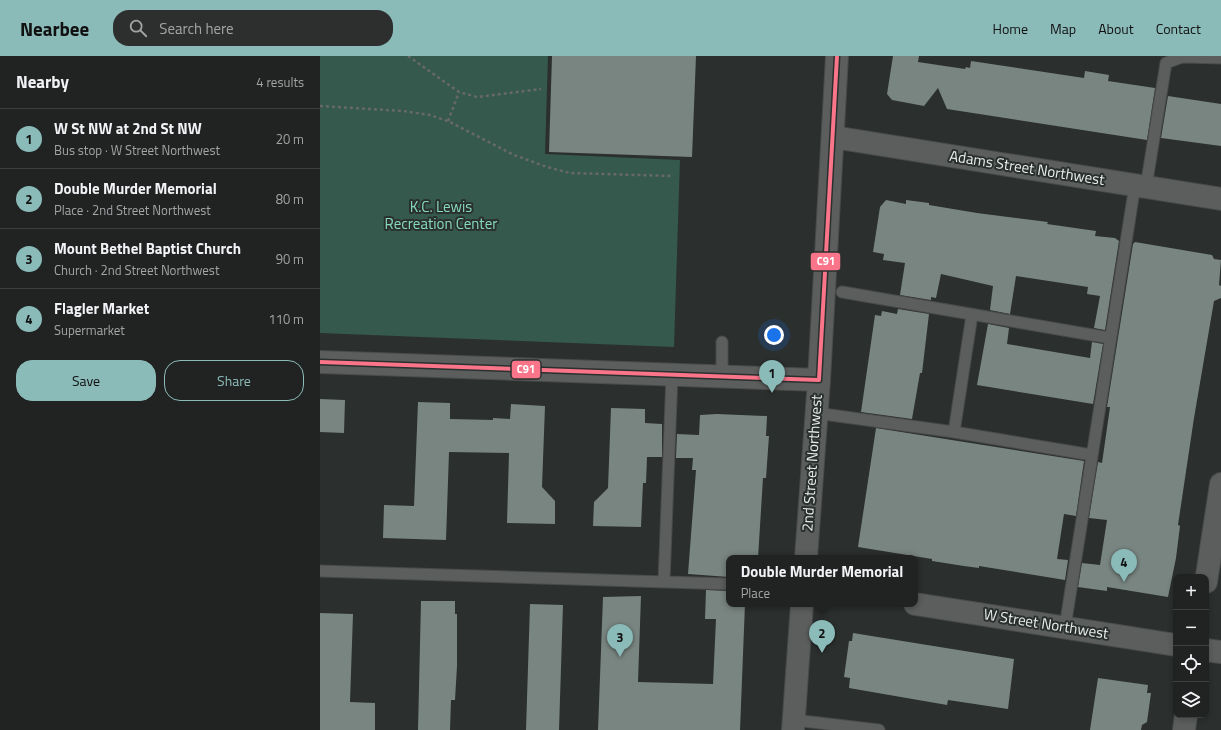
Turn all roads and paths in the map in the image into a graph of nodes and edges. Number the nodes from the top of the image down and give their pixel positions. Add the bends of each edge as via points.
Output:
1 (408, 56) edge
2 (837, 56) edge
3 (1221, 58) edge
4 (542, 89) dead end
5 (459, 92) junction
6 (320, 106) edge
7 (448, 121) junction
8 (833, 137) junction
9 (672, 176) dead end
10 (1140, 186) junction
11 (1221, 199) edge
12 (842, 292) dead end
13 (972, 315) junction
14 (1110, 338) junction
15 (722, 342) dead end
16 (320, 362) edge
17 (672, 375) junction
18 (722, 377) junction
19 (818, 380) junction
20 (816, 413) junction
21 (954, 432) junction
22 (1092, 455) junction
23 (1221, 484) edge
24 (806, 555) edge
25 (320, 571) edge
26 (1207, 574) edge
27 (664, 582) junction
28 (726, 584) edge
29 (918, 604) edge
30 (802, 607) edge
31 (1065, 627) junction
32 (1173, 645) edge
33 (1209, 650) edge
34 (1221, 652) edge
35 (1186, 718) edge
36 (793, 725) edge
37 (879, 730) edge
38 (1184, 730) edge

1 - 5 path
2 - 8 street, 2nd Street Northwest
3 - 10 lane via 1182,57 1166,63
4 - 5 path via 477,96
5 - 7 path
6 - 7 path via 403,111
7 - 9 path via 514,155 570,173
8 - 10 street, Adams Street Northwest
8 - 19 street, 2nd Street Northwest
10 - 11 street, Adams Street Northwest
10 - 14 lane
12 - 13 lane
13 - 14 lane
13 - 21 lane
14 - 22 lane
15 - 18 lane
16 - 17 street
17 - 18 street
17 - 27 lane
18 - 19 street
19 - 20 street, 2nd Street Northwest
20 - 21 lane
20 - 24 street, 2nd Street Northwest
21 - 22 lane
22 - 31 lane
23 - 26 street
25 - 27 lane
27 - 28 lane
29 - 31 street, W Street Northwest
30 - 36 street
31 - 32 street, W Street Northwest
33 - 34 street
35 - 38 street
36 - 37 lane

